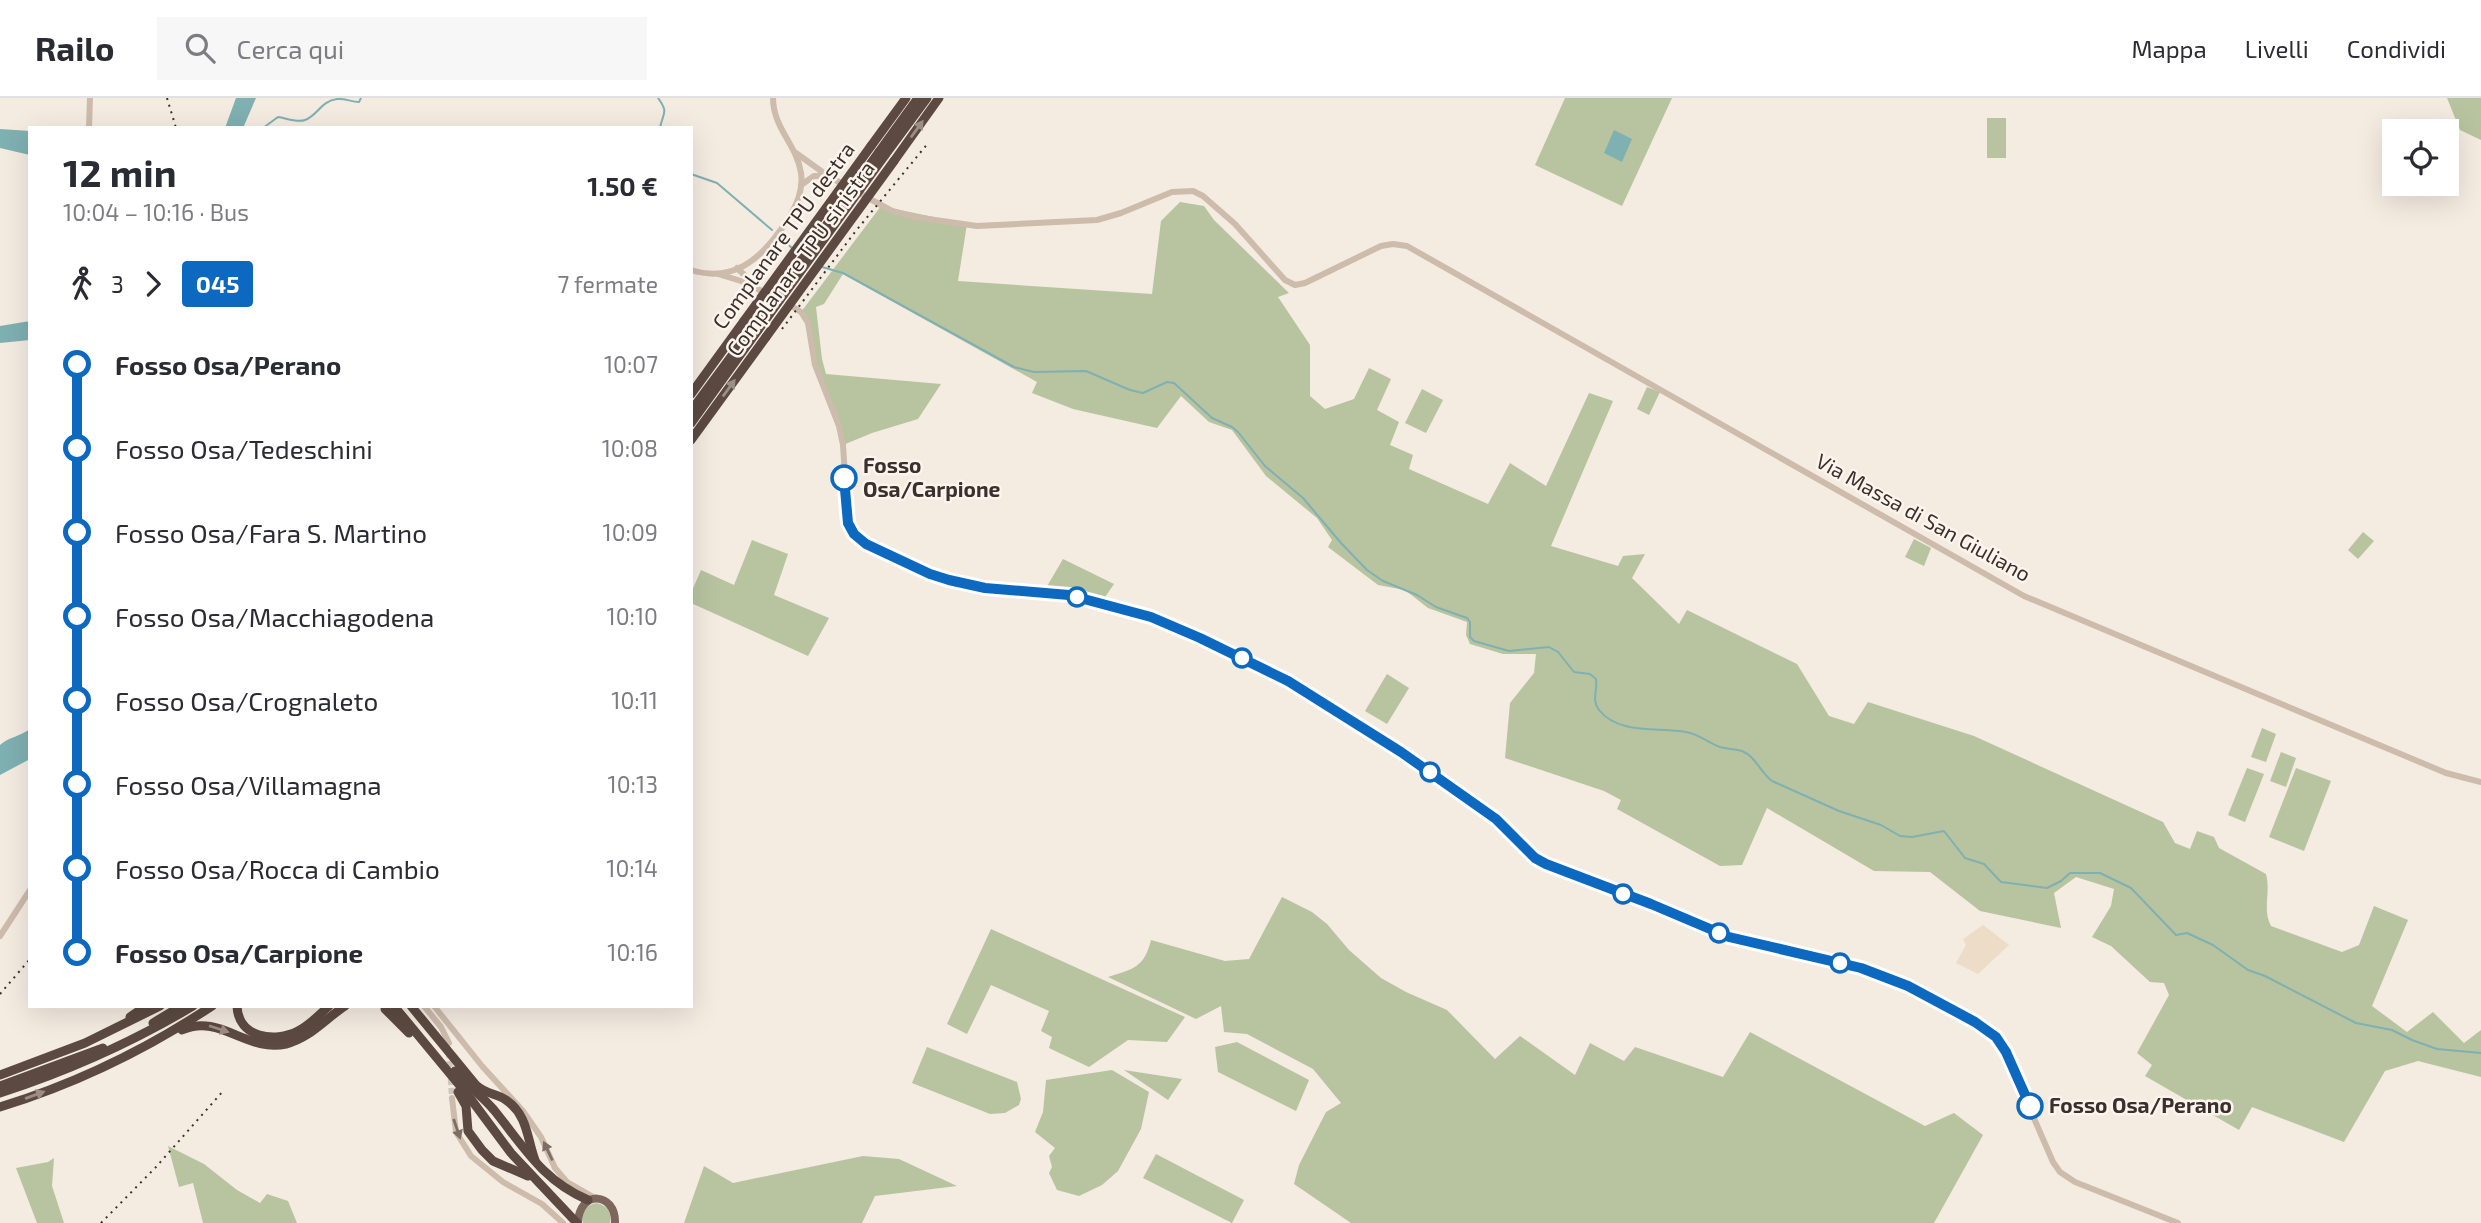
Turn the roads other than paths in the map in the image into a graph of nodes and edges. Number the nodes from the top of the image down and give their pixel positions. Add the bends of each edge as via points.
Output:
1 (90, 98) edge
2 (774, 98) edge
3 (906, 98) edge
4 (918, 98) edge
5 (927, 98) edge
6 (939, 98) edge
7 (89, 126) edge
8 (796, 153) junction
9 (882, 154) junction
10 (816, 166) junction
11 (801, 173) junction
12 (814, 176) junction
13 (828, 176) junction
14 (801, 185) junction
15 (752, 261) junction
16 (737, 268) junction
17 (693, 270) edge
18 (718, 274) junction
19 (745, 279) junction
20 (755, 329) junction
21 (693, 392) edge
22 (693, 408) edge
23 (693, 420) edge
24 (693, 437) edge
25 (2481, 782) edge
26 (28, 893) edge
27 (0, 936) edge
28 (143, 1008) edge
29 (156, 1008) edge
30 (177, 1008) edge
31 (189, 1008) edge
32 (209, 1008) edge
33 (237, 1008) edge
34 (327, 1008) edge
35 (342, 1008) edge
36 (390, 1008) edge
37 (404, 1008) edge
38 (413, 1008) edge
39 (426, 1008) edge
40 (436, 1008) edge
41 (105, 1034) junction
42 (449, 1043) tunnel mouth
43 (133, 1053) junction
44 (63, 1068) junction
45 (0, 1075) edge
46 (0, 1086) edge
47 (0, 1093) edge
48 (452, 1098) tunnel mouth
49 (0, 1107) edge
50 (537, 1165) junction
51 (535, 1180) junction
52 (591, 1199) junction
53 (563, 1223) edge
54 (577, 1223) edge
55 (615, 1223) edge
56 (2178, 1223) edge

1 - 7 street
2 - 8 street via 777,121
3 - 9 highway, Complanare TPU destra
4 - 9 highway
5 - 9 highway
9 -> 6 highway, Complanare TPU sinistra
8 - 10 street
8 - 11 street
9 - 20 highway, bridge
9 - 20 highway, Complanare TPU sinistra, bridge
10 - 11 street
10 - 13 street
11 - 12 street
11 - 14 street
12 - 13 street
12 - 14 street
13 - 25 street, Via Massa di San Giuliano via 895,213 987,227 1101,219 1172,191 1193,191 1233,222 1285,280 1295,285 1371,250 1391,244 1412,249 2036,601 2446,773
14 - 15 street via 785,225
15 - 16 street
15 - 19 street
16 - 18 street
16 - 19 street
17 - 18 street
18 - 19 street
19 - 56 street via 794,307 808,323 815,365 841,435 848,523 864,543 933,575 967,585 1069,595 1163,622 1311,695 1478,806 1546,864 1729,937 1867,970 1923,993 2000,1042 2062,1174
20 - 21 highway, Complanare TPU destra
20 - 22 highway
20 - 23 highway
24 -> 20 highway, Complanare TPU sinistra
26 - 27 street
28 - 41 highway
29 - 41 highway
30 - 44 highway
31 - 44 highway via 133,1040
32 - 43 highway
33 - 34 highway via 248,1030 274,1038 298,1031
43 -> 35 highway via 203,1025 257,1044 283,1045 306,1035
36 - 51 highway
36 - 51 highway via 459,1093 466,1106 468,1131 486,1155
37 - 50 highway
38 - 50 highway via 476,1085 511,1104 528,1129
39 - 42 street
52 -> 40 street via 561,1175 523,1111
41 - 45 highway
49 -> 43 highway
44 - 46 highway
44 - 47 highway
48 -> 53 street via 456,1132 471,1156
50 - 52 highway via 567,1191
51 - 54 highway
52 - 54 main road via 579,1211
52 - 55 main road via 609,1204

